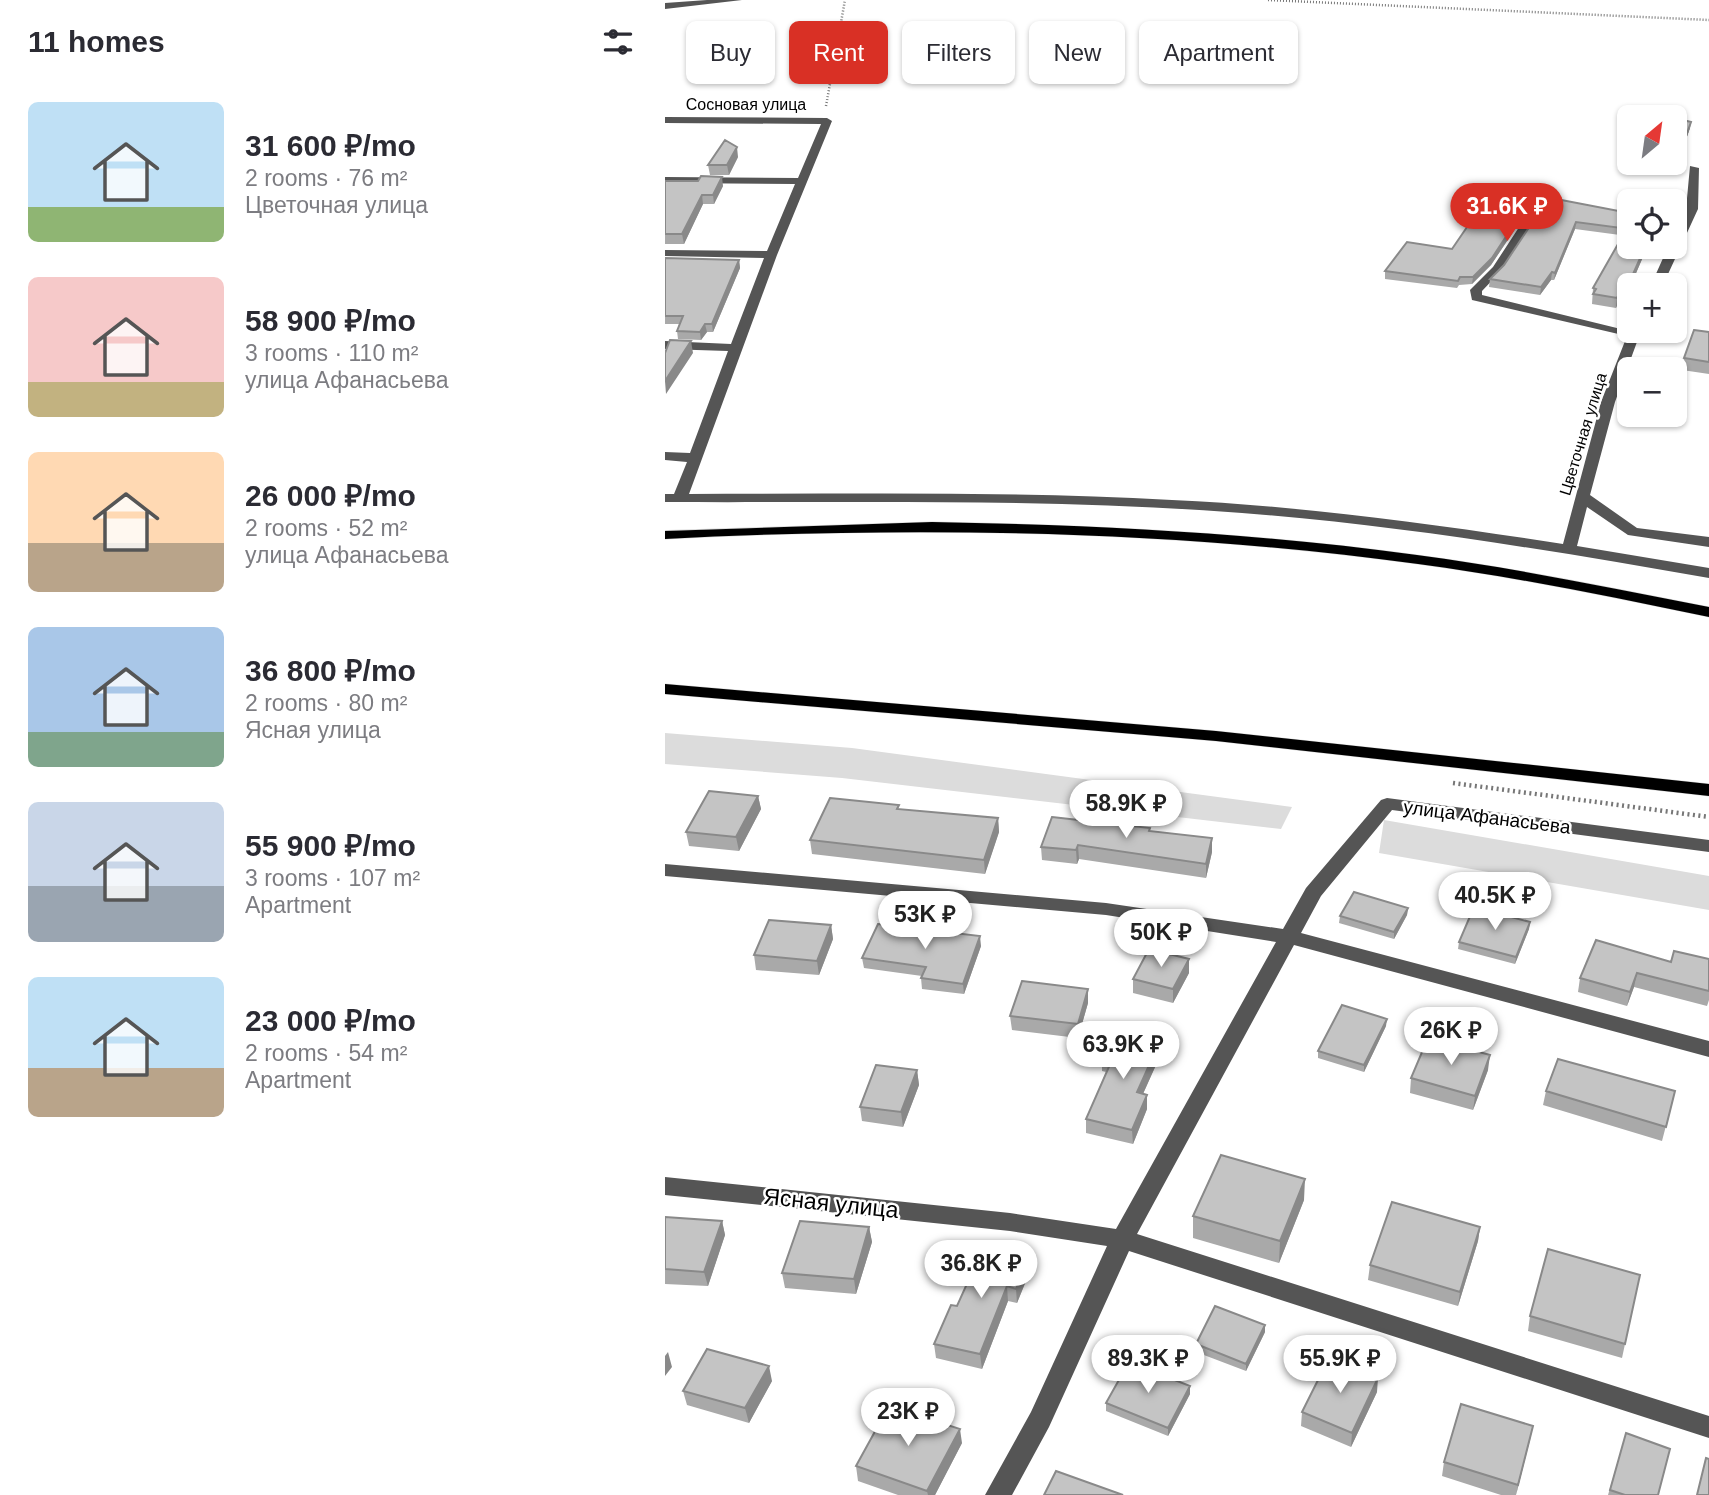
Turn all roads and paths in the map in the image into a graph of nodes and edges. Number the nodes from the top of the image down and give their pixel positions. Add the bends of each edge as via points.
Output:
1 (738, 0) edge
2 (845, 0) edge
3 (1268, 0) edge
4 (665, 6) edge
5 (1709, 20) edge
6 (665, 120) edge
7 (827, 121) junction
8 (1694, 168) dead end
9 (665, 180) edge
10 (800, 181) junction
11 (1531, 217) dead end
12 (1687, 220) edge
13 (665, 253) edge
14 (771, 255) junction
15 (1617, 328) edge
16 (1630, 343) edge
17 (665, 345) edge
18 (736, 348) junction
19 (665, 456) edge
20 (694, 458) junction
21 (1582, 496) junction
22 (672, 498) edge
23 (665, 535) edge
24 (1709, 542) edge
25 (1569, 548) junction
26 (1709, 573) edge
27 (1709, 611) edge
28 (665, 689) edge
29 (1440, 781) dead end
30 (1709, 790) edge
31 (1709, 817) edge
32 (1709, 846) edge
33 (665, 870) edge
34 (1289, 937) junction
35 (1709, 1049) edge
36 (665, 1186) edge
37 (1122, 1239) junction
38 (1709, 1427) edge
39 (998, 1495) edge

1 - 4 street
2 - 7 path via 825,102
3 - 5 path
6 - 7 street, Сосновая улица
7 - 10 street
8 - 12 street via 1692,209
9 - 10 street
10 - 14 street
11 - 15 street via 1497,269 1476,290 1476,297
13 - 14 street
14 - 18 street
16 - 21 street, Цветочная улица
17 - 18 street
18 - 20 street
19 - 20 street
20 - 22 street
21 - 24 street via 1633,532
21 - 25 street, Цветочная улица
22 - 25 street via 1174,504 1450,529
23 - 27 main road via 1017,527 1207,539 1377,554
25 - 26 street
28 - 30 main road via 1216,736
29 - 31 path
32 - 34 street, улица Афанасьева via 1387,804 1313,893
33 - 34 street via 1106,909
34 - 35 street
34 - 37 street
36 - 37 street, Ясная улица via 1010,1222
37 - 38 street, Ясная улица
37 - 39 street via 1040,1419

